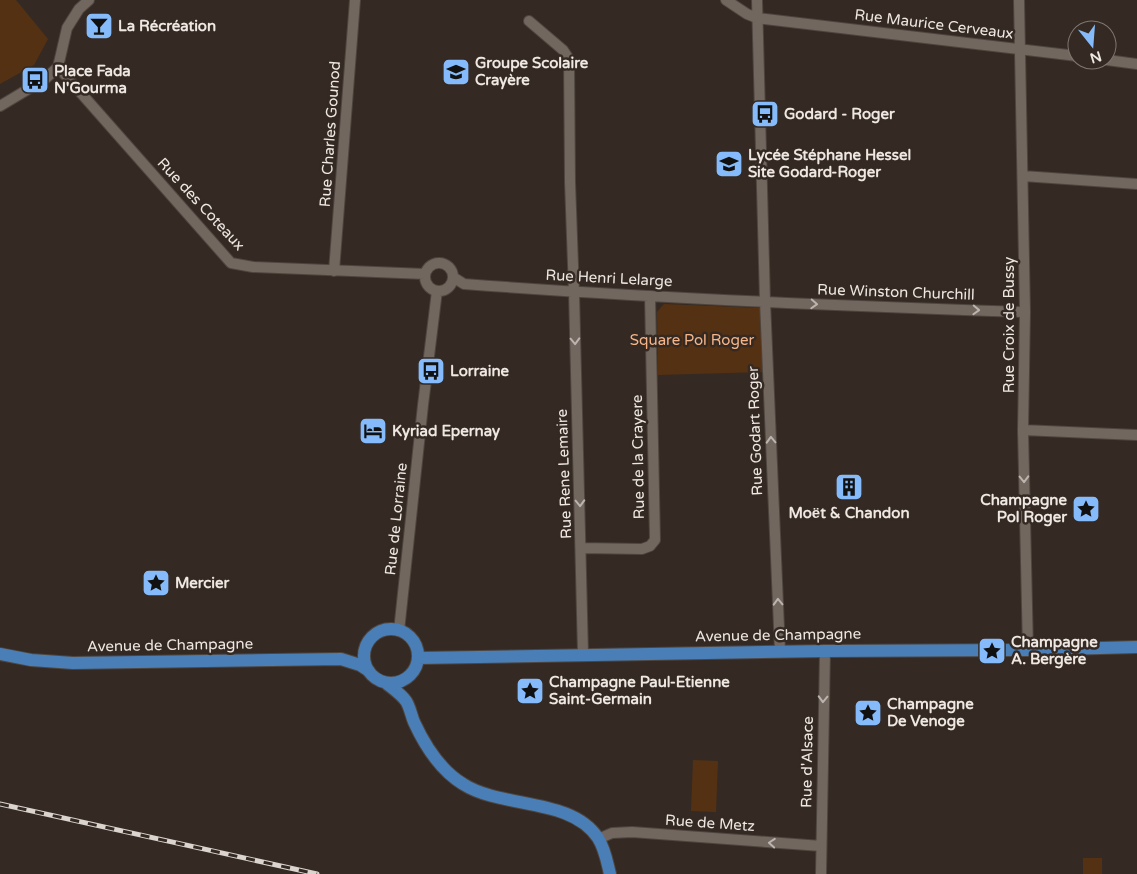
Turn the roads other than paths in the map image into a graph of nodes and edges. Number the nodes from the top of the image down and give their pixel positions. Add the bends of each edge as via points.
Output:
1 (89, 0) edge
2 (355, 0) edge
3 (726, 0) edge
4 (757, 0) edge
5 (1019, 0) edge
6 (757, 18) junction
7 (529, 21) dead end
8 (1020, 49) junction
9 (1067, 55) edge
10 (1117, 61) edge
11 (1137, 64) edge
12 (58, 67) junction
13 (0, 106) edge
14 (1023, 176) junction
15 (1137, 184) edge
16 (334, 270) junction
17 (425, 274) junction
18 (453, 277) junction
19 (437, 291) junction
20 (574, 292) junction
21 (650, 296) junction
22 (765, 301) junction
23 (1025, 312) junction
24 (1024, 430) junction
25 (1137, 435) edge
26 (581, 548) junction
27 (399, 631) junction
28 (368, 644) junction
29 (1137, 647) edge
30 (825, 650) junction
31 (1028, 650) junction
32 (780, 651) junction
33 (0, 654) edge
34 (583, 654) junction
35 (418, 658) junction
36 (341, 659) junction
37 (369, 671) junction
38 (410, 676) junction
39 (386, 683) junction
40 (406, 700) junction
41 (598, 839) junction
42 (821, 846) junction
43 (610, 874) edge
44 (821, 874) edge

1 - 12 street via 67,28
2 - 16 street, Rue Charles Gounod
3 - 6 street
4 - 6 street, Rue Godart Roger
5 - 8 street, Rue Croix de Bussy
6 - 8 street, Rue Maurice Cerveaux
6 - 22 street, Rue Godart Roger
7 - 20 street, Rue Rene Lemaire via 563,50 569,60
8 - 9 street, Rue Maurice Cerveaux
8 - 14 street, Rue Croix de Bussy
10 - 11 street
12 - 13 street via 45,79
12 - 16 street, Rue des Coteaux via 231,263 252,267
14 - 15 street
14 - 23 street, Rue Croix de Bussy
16 - 17 street, Rue des Coteaux
17 - 18 street via 434,264 442,264 450,269
17 - 19 street via 426,283
18 - 19 street via 450,286
18 - 20 street, Rue Henri Lelarge via 464,284
19 - 27 street, Rue de Lorraine
20 - 21 street, Rue Henri Lelarge
20 -> 26 street, Rue Rene Lemaire
21 - 22 street, Rue Henri Lelarge
21 - 26 street, Rue de la Crayere via 655,540 642,550
22 -> 23 street, Rue Winston Churchill
32 -> 22 street, Rue Godart Roger
23 - 24 street, Rue Croix de Bussy
24 - 25 street
24 -> 31 street, Rue Croix de Bussy
26 - 34 street, Rue Rene Lemaire
27 - 28 main road via 385,630
27 - 35 main road via 414,641
28 - 36 main road, Avenue de Champagne
28 - 37 main road via 364,658
29 - 31 main road, Avenue de Champagne
30 - 31 main road, Avenue de Champagne
30 - 32 main road, Avenue de Champagne
30 -> 42 street, Rue d'Alsace
32 - 34 main road, Avenue de Champagne
33 - 36 main road, Avenue de Champagne via 72,663
34 - 35 main road, Avenue de Champagne
35 - 38 main road
36 - 37 main road, Avenue de Champagne
37 - 39 main road
38 - 39 main road via 399,682
38 - 40 main road
39 - 40 main road
40 - 41 main road via 417,729 431,752 441,766 462,784 497,799 546,808 573,817 587,825
42 -> 41 street, Rue de Metz via 632,832 612,833
41 - 43 main road
42 - 44 street, Rue d'Alsace

